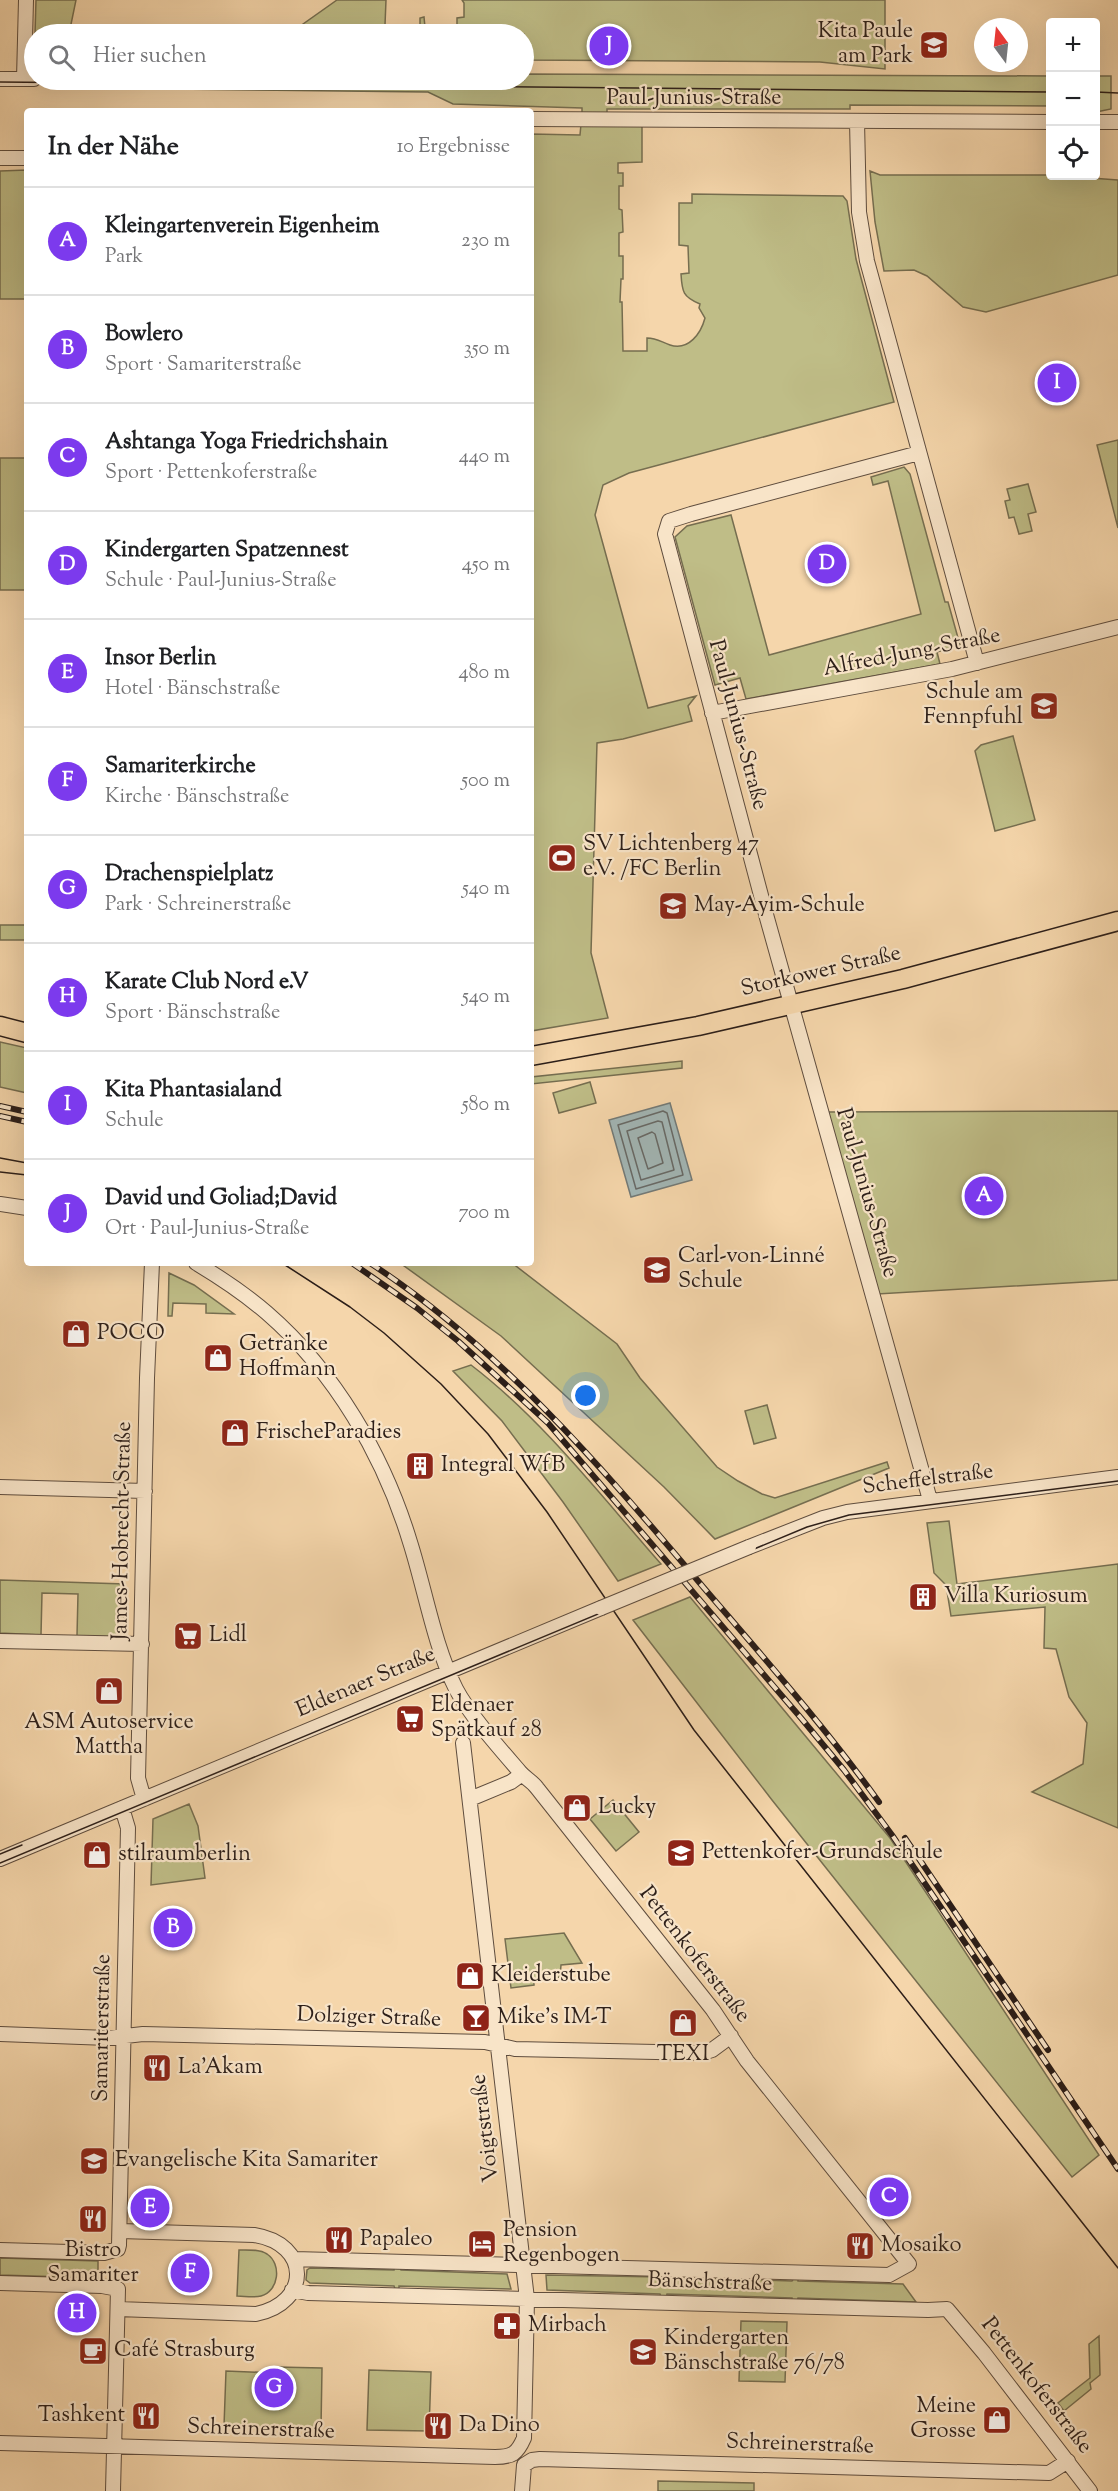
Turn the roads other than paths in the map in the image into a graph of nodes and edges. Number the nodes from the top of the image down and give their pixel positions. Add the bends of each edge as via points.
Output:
1 (26, 0) edge
2 (27, 24) edge
3 (0, 79) edge
4 (24, 79) edge
5 (534, 119) edge
6 (856, 121) junction
7 (1046, 122) edge
8 (1100, 122) edge
9 (1118, 122) edge
10 (0, 158) edge
11 (24, 158) edge
12 (919, 453) junction
13 (1118, 627) edge
14 (977, 663) junction
15 (712, 712) junction
16 (1118, 921) edge
17 (791, 1003) junction
18 (0, 1026) edge
19 (24, 1032) edge
20 (534, 1055) edge
21 (0, 1203) edge
22 (24, 1207) edge
23 (152, 1266) edge
24 (201, 1266) edge
25 (1118, 1478) edge
26 (0, 1487) edge
27 (145, 1491) junction
28 (930, 1500) junction
29 (749, 1547) joint
30 (0, 1641) edge
31 (142, 1644) junction
32 (447, 1671) junction
33 (463, 1743) dead end
34 (522, 1774) junction
35 (144, 1798) junction
36 (470, 1799) junction
37 (122, 1808) junction
38 (0, 1859) edge
39 (0, 2034) edge
40 (123, 2036) junction
41 (731, 2036) junction
42 (497, 2045) junction
43 (120, 2231) junction
44 (0, 2250) edge
45 (294, 2259) junction
46 (909, 2264) joint
47 (524, 2265) junction
48 (0, 2283) edge
49 (292, 2290) junction
50 (527, 2299) junction
51 (118, 2309) junction
52 (946, 2309) joint
53 (0, 2443) edge
54 (114, 2446) junction
55 (518, 2451) joint
56 (1068, 2461) junction
57 (113, 2491) edge
58 (522, 2491) edge
59 (1090, 2491) edge

1 - 2 street
3 - 4 street
5 - 6 street, Paul-Junius-Straße
6 - 7 street, Paul-Junius-Straße
6 - 12 street via 856,185 862,235
8 - 9 street
10 - 11 street
12 - 14 street
12 - 15 street, Paul-Junius-Straße via 669,521 665,534
13 - 14 street, Alfred-Jung-Straße
14 - 15 street, Alfred-Jung-Straße
15 - 17 street, Paul-Junius-Straße
16 - 17 main road, Storkower Straße via 903,979
17 - 20 main road, Storkower Straße via 676,1031
17 - 28 street, Paul-Junius-Straße
18 - 19 main road
21 - 22 street
23 - 27 street, James-Hobrecht-Straße
24 - 32 street, Pettenkoferstraße via 268,1314 308,1354 369,1441 404,1523
25 - 28 street, Scheffelstraße
26 - 27 street
27 - 31 street, James-Hobrecht-Straße
28 - 29 street, Scheffelstraße via 823,1518
29 - 32 street, Eldenaer Straße, bridge
30 - 31 street
31 - 35 street, James-Hobrecht-Straße via 138,1778
32 - 34 street, Pettenkoferstraße via 462,1699
32 - 35 street, Eldenaer Straße
33 - 36 street, Voigtstraße
34 - 36 street
34 - 41 street, Pettenkoferstraße via 533,1782
35 - 37 street, Eldenaer Straße
36 - 42 street, Voigtstraße
37 - 38 street, Eldenaer Straße
37 - 40 street, Samariterstraße via 128,1828
39 - 40 street, Dolziger Straße
40 - 42 street, Dolziger Straße
40 - 43 street, Samariterstraße
41 - 42 street, Dolziger Straße via 703,2053 515,2049
41 - 46 street, Pettenkoferstraße
42 - 47 street, Voigtstraße
43 - 44 street, Samariterstraße via 118,2249 104,2253
43 - 45 street via 261,2236 279,2242
45 - 47 street, Bänschstraße
45 - 49 street via 297,2274
46 - 47 street, Bänschstraße via 889,2275
47 - 50 street, Voigtstraße
48 - 51 street via 118,2289
49 - 50 street, Bänschstraße
49 - 51 street via 275,2308 256,2314
50 - 52 street, Bänschstraße
50 - 55 street, Voigtstraße via 524,2438
51 - 54 street
52 - 56 street, Pettenkoferstraße
53 - 54 street, Schreinerstraße
54 - 55 street, Schreinerstraße via 495,2457 510,2457
54 - 57 street
56 - 58 street, Schreinerstraße via 1049,2473 549,2459 528,2462 522,2472
56 - 59 street, Pettenkoferstraße

